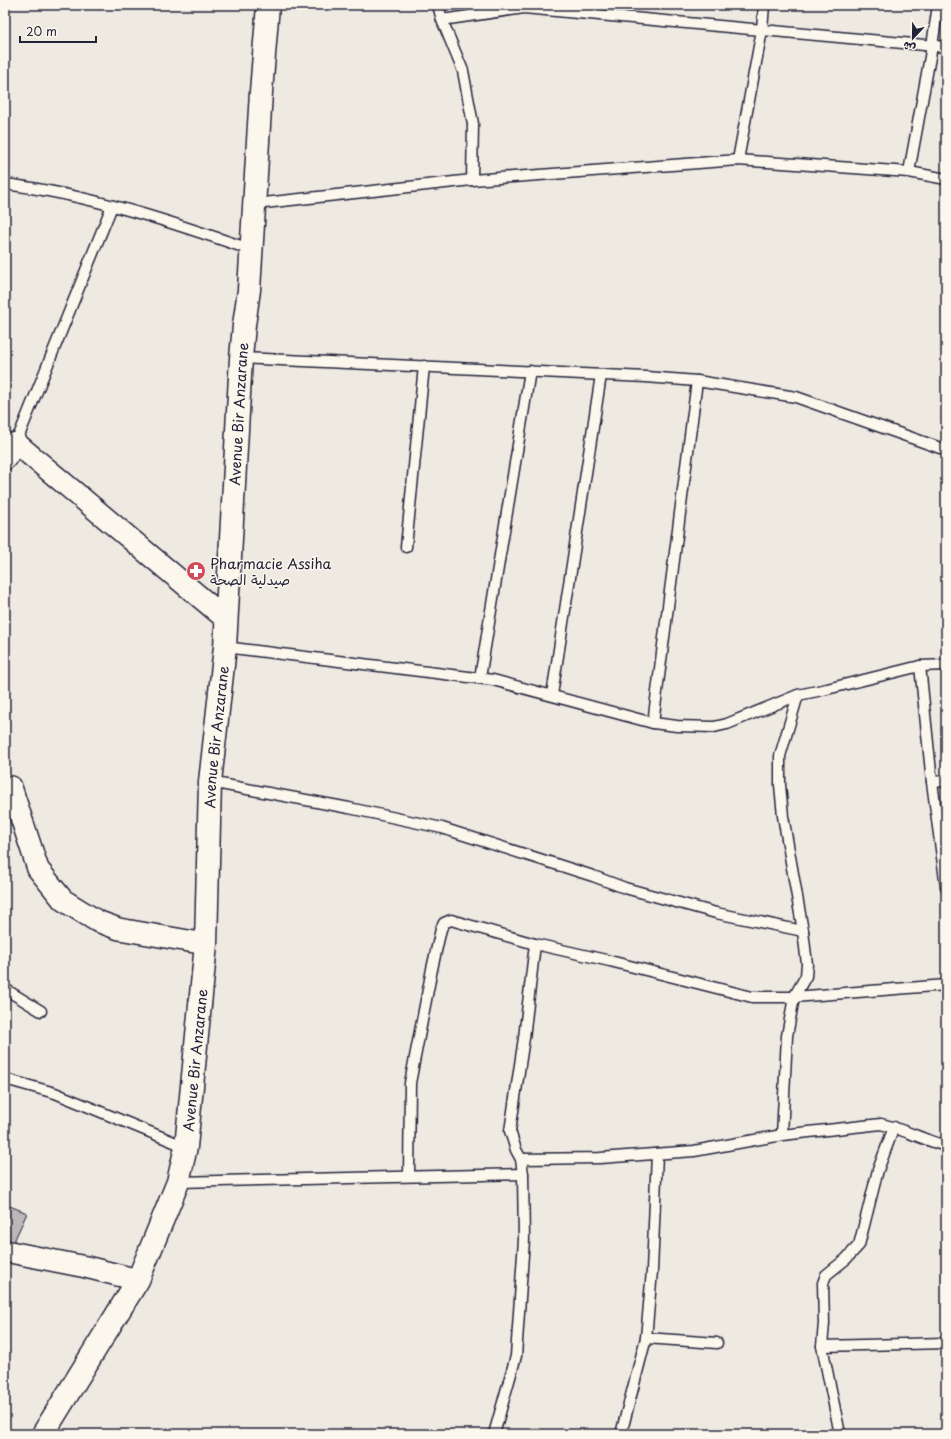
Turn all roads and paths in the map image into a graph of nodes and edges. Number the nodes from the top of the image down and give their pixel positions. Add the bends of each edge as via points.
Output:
1 (268, 5) edge
2 (438, 5) edge
3 (764, 5) edge
4 (938, 5) edge
5 (442, 20) junction
6 (762, 30) junction
7 (932, 46) junction
8 (946, 47) edge
9 (738, 160) junction
10 (909, 172) junction
11 (946, 179) edge
12 (472, 180) junction
13 (5, 184) edge
14 (255, 204) junction
15 (112, 206) junction
16 (252, 250) junction
17 (241, 358) junction
18 (424, 366) junction
19 (530, 371) junction
20 (600, 375) junction
21 (697, 381) junction
22 (9, 446) edge
23 (946, 450) edge
24 (406, 547) dead end
25 (226, 618) junction
26 (225, 647) junction
27 (946, 665) edge
28 (920, 666) junction
29 (480, 678) junction
30 (552, 695) junction
31 (798, 695) junction
32 (653, 723) junction
33 (946, 781) edge
34 (210, 782) junction
35 (932, 782) junction
36 (11, 787) dead end
37 (946, 887) edge
38 (804, 931) junction
39 (206, 944) junction
40 (534, 944) junction
41 (946, 985) edge
42 (5, 989) edge
43 (794, 997) junction
44 (41, 1011) dead end
45 (5, 1079) edge
46 (894, 1127) junction
47 (782, 1135) junction
48 (946, 1146) edge
49 (186, 1147) junction
50 (657, 1154) junction
51 (521, 1159) junction
52 (523, 1174) junction
53 (409, 1176) junction
54 (178, 1182) junction
55 (5, 1251) edge
56 (138, 1280) junction
57 (646, 1338) junction
58 (717, 1343) dead end
59 (946, 1343) edge
60 (822, 1346) junction
61 (43, 1434) edge
62 (494, 1434) edge
63 (620, 1434) edge
64 (840, 1434) edge

1 - 14 street, Avenue Bir Anzarane
2 - 5 lane
3 - 6 lane
4 - 7 lane
5 - 6 lane via 524,8
5 - 12 lane via 463,72 473,124
6 - 7 lane
6 - 9 lane
7 - 8 lane
7 - 10 lane
9 - 10 lane
9 - 12 lane
10 - 11 lane
12 - 14 lane
13 - 15 lane via 75,196
14 - 16 street, Avenue Bir Anzarane
15 - 16 lane via 192,229
15 - 22 lane
16 - 17 street, Avenue Bir Anzarane
17 - 18 lane
17 - 25 street, Avenue Bir Anzarane
18 - 19 lane
18 - 24 lane
19 - 20 lane
19 - 29 lane
20 - 21 lane
20 - 30 lane
21 - 23 lane via 796,397
21 - 32 lane
22 - 25 street
25 - 26 street, Avenue Bir Anzarane
26 - 29 lane
26 - 34 street, Avenue Bir Anzarane
27 - 28 lane
28 - 31 lane
28 - 35 lane
29 - 30 lane
30 - 32 lane
31 - 32 lane via 714,727
31 - 38 lane via 780,756 780,785 783,816
33 - 35 lane
34 - 38 lane via 442,828 716,914
34 - 39 street, Avenue Bir Anzarane
35 - 37 lane
36 - 39 street via 38,869 63,900 96,921 119,929
38 - 43 lane via 806,976
39 - 49 street, Avenue Bir Anzarane
40 - 43 lane via 752,996
40 - 51 lane via 524,1038 510,1131
40 - 53 lane via 451,920 444,923 432,969 410,1083
41 - 43 lane
42 - 44 lane
43 - 47 lane via 787,1036
45 - 49 lane via 55,1094
46 - 47 lane via 881,1124
46 - 48 lane
46 - 60 lane via 878,1170 859,1245 826,1275 823,1283
47 - 50 lane via 694,1151
49 - 54 street, Avenue Bir Anzarane
50 - 51 lane
50 - 57 lane
51 - 52 lane
52 - 53 lane
52 - 62 lane via 524,1240 516,1356
53 - 54 lane
54 - 56 street, Avenue Bir Anzarane
55 - 56 street
56 - 61 street, Avenue Bir Anzarane
57 - 58 lane
57 - 63 lane
59 - 60 lane
60 - 64 lane

